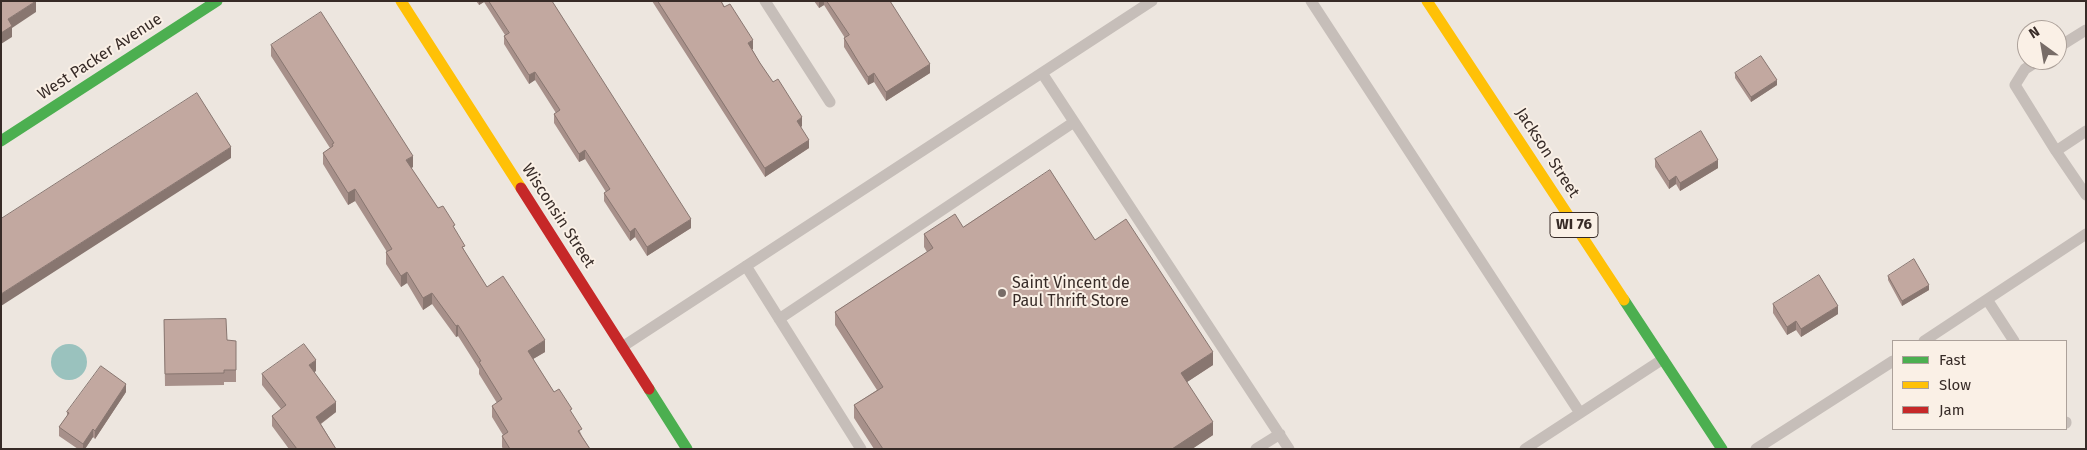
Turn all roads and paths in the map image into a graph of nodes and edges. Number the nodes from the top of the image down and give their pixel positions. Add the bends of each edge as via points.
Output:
1 (217, 1) edge
2 (401, 1) edge
3 (765, 1) edge
4 (1152, 1) edge
5 (1311, 1) edge
6 (1427, 1) edge
7 (2086, 30) edge
8 (2067, 42) edge
9 (2024, 70) edge
10 (1042, 73) junction
11 (830, 102) dead end
12 (1074, 122) junction
13 (2086, 131) edge
14 (2, 140) edge
15 (2056, 151) junction
16 (2086, 195) edge
17 (2086, 234) edge
18 (746, 266) junction
19 (1988, 301) junction
20 (779, 318) junction
21 (1926, 340) edge
22 (2013, 340) edge
23 (622, 347) junction
24 (1663, 359) junction
25 (1892, 362) edge
26 (1580, 413) junction
27 (1280, 434) junction
28 (1532, 447) edge
29 (687, 449) edge
30 (861, 449) edge
31 (1256, 449) edge
32 (1289, 449) edge
33 (1722, 449) edge
34 (1756, 449) edge

1 - 14 street, West Packer Avenue
2 - 23 street, Wisconsin Street
3 - 11 lane
4 - 10 lane
5 - 26 lane
6 - 24 street, Jackson Street / WI 76
7 - 8 lane
9 - 15 lane via 2015,85
10 - 12 lane
10 - 18 lane
12 - 20 lane
12 - 27 lane
13 - 15 lane
15 - 16 lane
17 - 19 lane
18 - 20 lane
18 - 23 lane
19 - 21 lane
19 - 22 lane
20 - 30 lane
23 - 29 street, Wisconsin Street
24 - 26 lane
24 - 33 street, Jackson Street / WI 76
25 - 34 lane
26 - 28 lane
27 - 31 lane
27 - 32 lane

